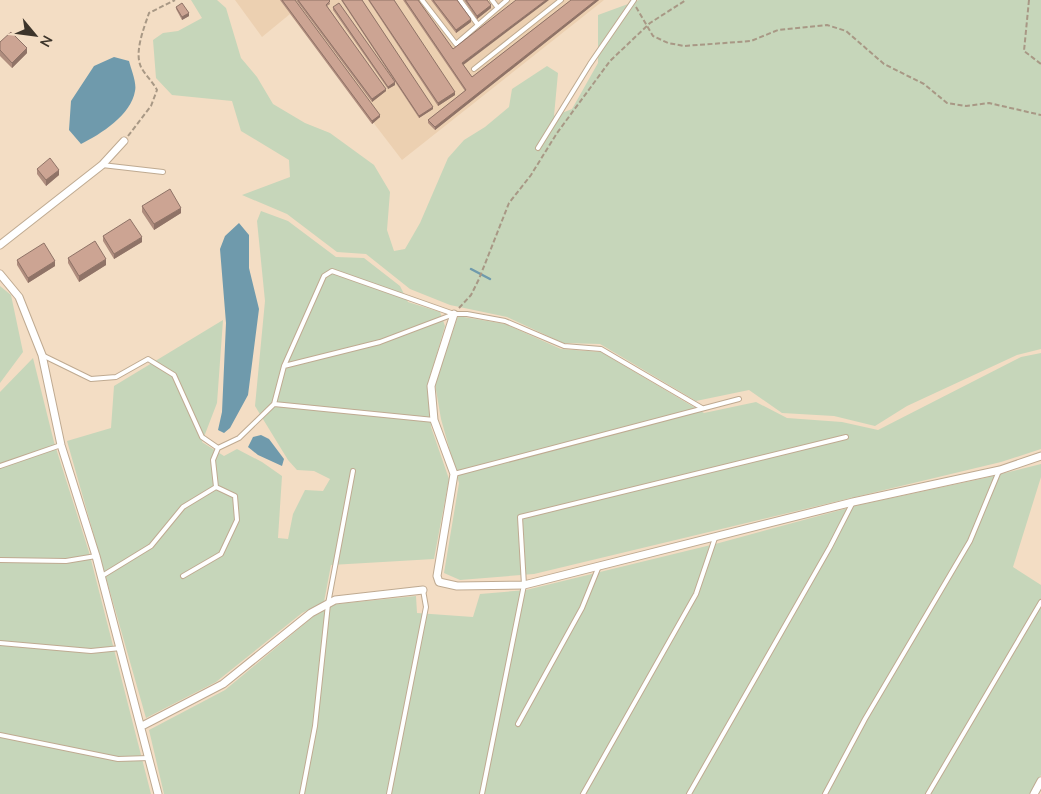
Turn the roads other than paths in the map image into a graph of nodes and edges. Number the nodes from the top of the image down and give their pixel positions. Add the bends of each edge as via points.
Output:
1 (422, 0) edge
2 (460, 0) edge
3 (492, 0) edge
4 (507, 0) edge
5 (561, 0) edge
6 (634, 0) edge
7 (498, 8) junction
8 (478, 25) junction
9 (474, 69) dead end
10 (124, 141) road end
11 (538, 148) dead end
12 (102, 165) junction
13 (163, 172) dead end
14 (0, 245) edge
15 (0, 274) edge
16 (454, 314) junction
17 (42, 355) junction
18 (284, 366) junction
19 (739, 399) dead end
20 (274, 404) junction
21 (702, 408) junction
22 (434, 420) junction
23 (846, 437) dead end
24 (61, 445) junction
25 (218, 448) junction
26 (1041, 456) edge
27 (0, 466) edge
28 (1000, 470) junction
29 (353, 471) dead end
30 (454, 474) junction
31 (216, 487) junction
32 (852, 502) junction
33 (715, 538) junction
34 (96, 556) junction
35 (0, 560) edge
36 (599, 566) junction
37 (101, 576) junction
38 (183, 576) dead end
39 (524, 585) junction
40 (423, 590) joint
41 (1041, 602) edge
42 (328, 604) junction
43 (0, 643) edge
44 (121, 648) junction
45 (518, 724) dead end
46 (142, 726) junction
47 (0, 735) edge
48 (149, 758) junction
49 (1041, 781) edge
50 (158, 794) edge
51 (302, 794) edge
52 (389, 794) edge
53 (482, 794) edge
54 (583, 794) edge
55 (689, 794) edge
56 (825, 794) edge
57 (928, 794) edge
58 (1034, 794) edge

1 - 8 lane via 456,44
2 - 8 lane
3 - 7 lane
4 - 7 lane
5 - 9 lane
6 - 11 lane
7 - 8 lane
10 - 12 street
12 - 13 lane
12 - 14 street
15 - 17 street via 19,298
16 - 18 lane via 380,342
16 - 18 lane via 332,271 324,276
16 - 21 lane via 506,321 564,346 601,348
16 - 22 street via 431,386
17 - 24 street
17 - 25 lane via 91,379 116,377 148,359 174,375 202,436
18 - 20 lane
19 - 21 lane
20 - 22 lane
20 - 25 lane via 239,438
21 - 30 lane
22 - 30 street
23 - 39 lane via 520,518
24 - 27 lane
24 - 34 street
25 - 31 lane via 213,460
26 - 28 street
28 - 32 street
28 - 56 lane via 970,541 865,719
29 - 42 lane
30 - 39 street via 437,576 439,582 457,586
31 - 37 lane via 183,507 151,546
31 - 38 lane via 235,496 237,520 221,554
32 - 33 street
32 - 55 lane via 830,547
33 - 36 street
33 - 54 lane via 696,594
34 - 35 lane via 66,561
34 - 37 street
36 - 39 street
36 - 45 lane via 582,608
37 - 44 street
39 - 53 lane
40 - 42 street via 335,600
40 - 52 lane via 426,607
41 - 57 lane
42 - 46 street via 311,613 223,684
42 - 51 lane via 315,726
43 - 44 lane via 91,651
44 - 46 street
46 - 48 street
47 - 48 lane via 118,759
48 - 50 street
49 - 58 street

